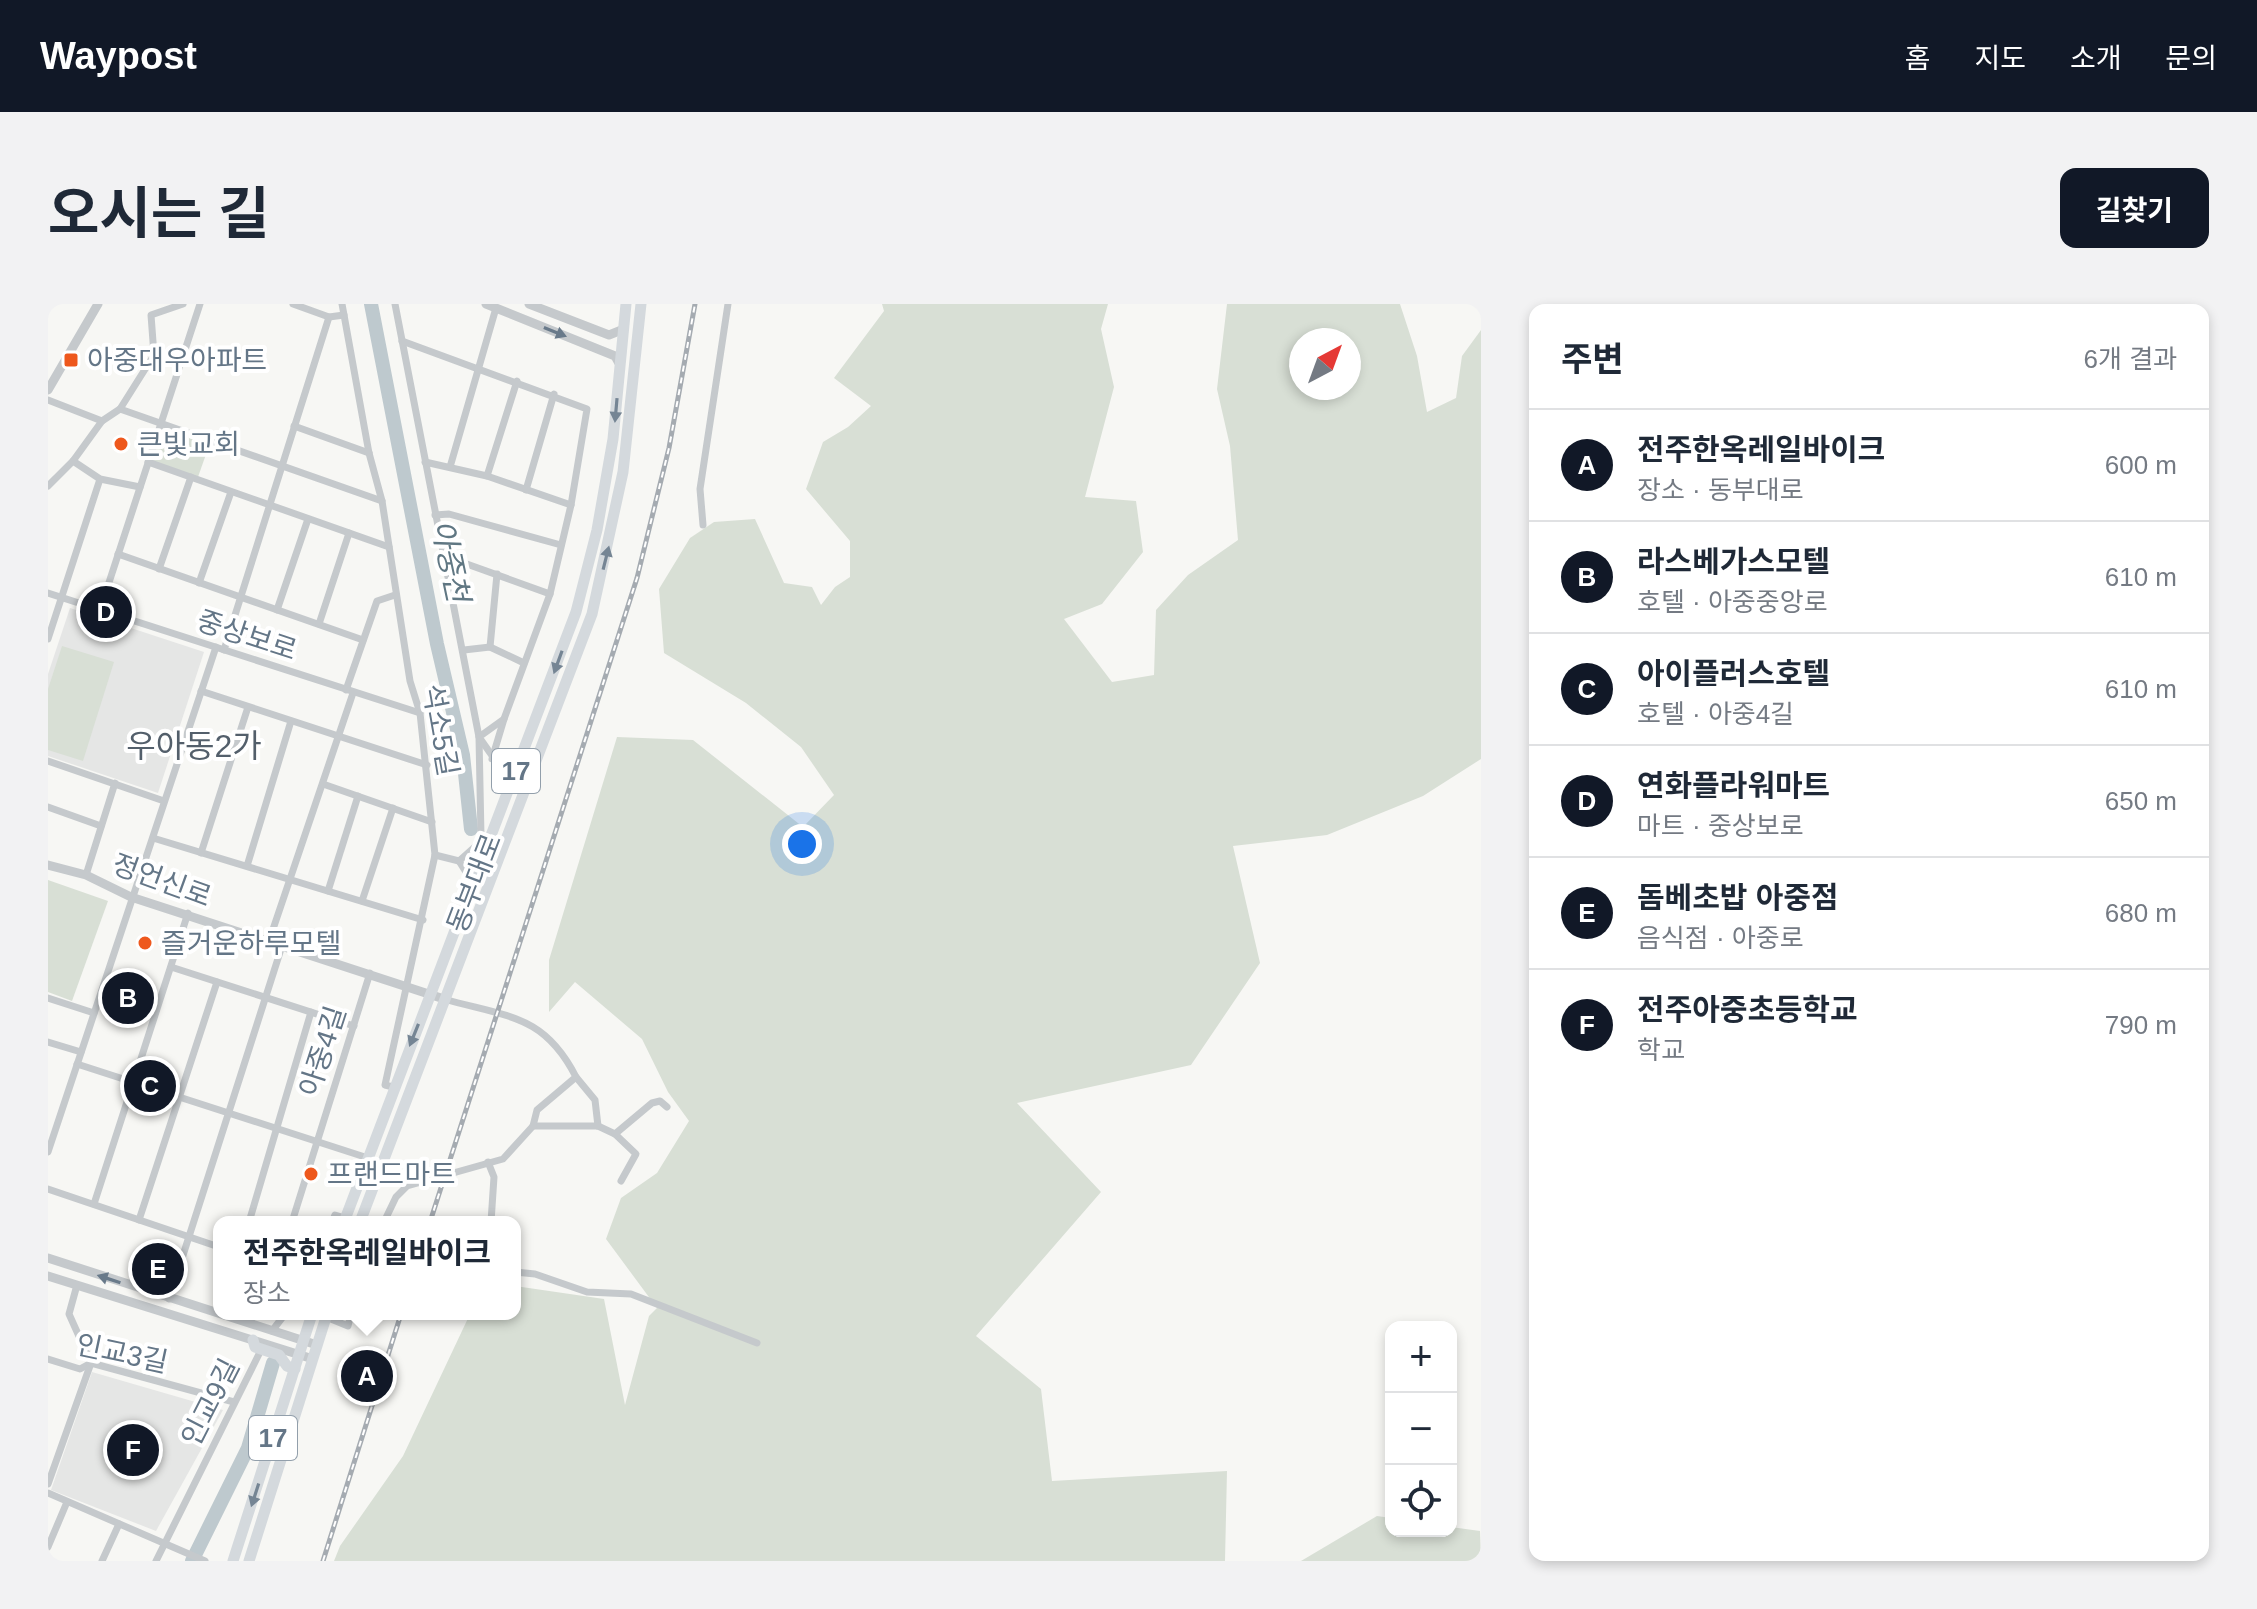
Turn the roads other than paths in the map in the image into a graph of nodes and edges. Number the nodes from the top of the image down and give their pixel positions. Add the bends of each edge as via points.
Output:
1 (98, 304) edge
2 (183, 304) edge
3 (200, 304) edge
4 (293, 304) edge
5 (342, 304) edge
6 (395, 304) edge
7 (529, 304) edge
8 (626, 304) edge
9 (641, 304) edge
10 (728, 304) edge
11 (491, 306) edge
12 (552, 308) edge
13 (344, 315) junction
14 (329, 317) junction
15 (624, 329) junction
16 (402, 341) junction
17 (620, 365) junction
18 (478, 366) junction
19 (517, 381) junction
20 (48, 390) edge
21 (554, 394) junction
22 (48, 400) edge
23 (120, 409) junction
24 (102, 421) junction
25 (161, 423) junction
26 (294, 426) junction
27 (369, 453) junction
28 (73, 461) junction
29 (148, 462) junction
30 (425, 462) junction
31 (282, 466) junction
32 (450, 467) junction
33 (487, 476) junction
34 (191, 477) junction
35 (100, 479) junction
36 (48, 486) edge
37 (140, 487) junction
38 (526, 490) junction
39 (231, 492) junction
40 (382, 501) junction
41 (270, 505) junction
42 (571, 505) junction
43 (435, 515) junction
44 (308, 519) junction
45 (703, 525) dead end
46 (349, 533) junction
47 (561, 545) junction
48 (389, 547) junction
49 (118, 554) junction
50 (446, 566) junction
51 (159, 569) junction
52 (497, 574) junction
53 (199, 583) junction
54 (48, 593) edge
55 (550, 594) junction
56 (395, 595) junction
57 (61, 597) junction
58 (241, 597) junction
59 (100, 610) junction
60 (277, 610) junction
61 (319, 624) junction
62 (48, 639) edge
63 (363, 640) junction
64 (490, 647) junction
65 (220, 649) junction
66 (464, 650) junction
67 (524, 663) junction
68 (201, 691) junction
69 (349, 691) junction
70 (248, 707) junction
71 (420, 713) junction
72 (504, 719) junction
73 (291, 721) junction
74 (338, 736) junction
75 (479, 737) junction
76 (492, 760) junction
77 (48, 761) edge
78 (427, 765) junction
79 (515, 776) junction
80 (530, 782) junction
81 (115, 783) junction
82 (323, 784) junction
83 (358, 796) junction
84 (164, 801) junction
85 (48, 807) edge
86 (393, 808) junction
87 (432, 822) junction
88 (101, 826) junction
89 (153, 838) junction
90 (484, 842) junction
91 (201, 853) junction
92 (435, 855) junction
93 (459, 861) junction
94 (48, 865) edge
95 (247, 866) junction
96 (86, 875) junction
97 (291, 880) junction
98 (474, 885) junction
99 (328, 891) junction
100 (131, 897) junction
101 (362, 901) junction
102 (188, 913) junction
103 (423, 920) junction
104 (269, 941) junction
105 (282, 946) junction
106 (171, 967) junction
107 (370, 973) junction
108 (217, 982) junction
109 (406, 985) junction
110 (431, 993) junction
111 (263, 997) junction
112 (48, 998) edge
113 (444, 999) junction
114 (311, 1012) junction
115 (94, 1013) junction
116 (354, 1026) junction
117 (48, 1042) edge
118 (81, 1052) junction
119 (77, 1064) junction
120 (576, 1077) junction
121 (133, 1082) junction
122 (393, 1087) junction
123 (179, 1097) junction
124 (667, 1107) dead end
125 (226, 1112) junction
126 (533, 1126) junction
127 (598, 1126) junction
128 (277, 1129) junction
129 (615, 1134) junction
130 (316, 1141) junction
131 (48, 1152) edge
132 (368, 1158) junction
133 (488, 1162) junction
134 (621, 1181) dead end
135 (48, 1189) edge
136 (94, 1204) junction
137 (251, 1216) edge
138 (294, 1216) edge
139 (346, 1216) edge
140 (362, 1216) edge
141 (387, 1216) edge
142 (491, 1216) edge
143 (139, 1220) junction
144 (187, 1236) junction
145 (213, 1245) edge
146 (48, 1258) edge
147 (521, 1273) edge
148 (48, 1276) edge
149 (77, 1285) junction
150 (169, 1299) junction
151 (213, 1313) edge
152 (237, 1320) edge
153 (280, 1320) edge
154 (310, 1320) edge
155 (325, 1320) edge
156 (335, 1320) edge
157 (350, 1320) edge
158 (272, 1331) junction
159 (253, 1340) junction
160 (303, 1340) junction
161 (757, 1343) dead end
162 (317, 1345) junction
163 (261, 1350) junction
164 (299, 1354) junction
165 (48, 1359) edge
166 (313, 1359) junction
167 (91, 1363) junction
168 (295, 1369) junction
169 (234, 1402) junction
170 (48, 1446) edge
171 (60, 1450) junction
172 (48, 1484) edge
173 (48, 1493) edge
174 (67, 1502) junction
175 (119, 1524) junction
176 (168, 1544) junction
177 (48, 1547) edge
178 (202, 1559) edge
179 (102, 1561) edge
180 (156, 1561) edge
181 (233, 1561) edge
182 (249, 1561) edge

1 - 20 street
2 - 23 street via 151,315 154,355
3 - 25 street
4 - 14 street
5 - 13 street, 석소5길
6 - 16 street
7 - 12 street
8 - 15 main road, 동부대로 / 17
80 -> 9 main road, 동부대로 / 17 via 592,614 613,530
10 - 45 street via 700,489
11 -> 17 street via 615,356
11 - 18 street
12 - 15 street via 609,335
13 - 14 street
13 - 27 street, 석소5길
14 - 26 street
15 - 17 main road, 동부대로 / 17
16 - 18 street
16 - 30 street
17 -> 79 main road, 동부대로 / 17 via 597,530 576,612
18 - 19 street
18 - 32 street
19 - 21 street
19 - 33 street
21 - 38 street
21 - 42 street via 587,409
22 - 24 street
23 - 24 street
23 - 25 street
24 - 28 street
25 - 29 street
25 - 31 street
26 - 27 street
26 - 31 street
27 - 40 street, 석소5길
28 - 35 street
28 - 36 street
29 - 34 street
29 - 37 street
30 - 32 street
30 - 43 street
31 - 40 street
31 - 41 street
32 - 33 street
33 - 38 street
34 - 39 street
34 - 51 street
35 - 37 street
35 - 57 street
37 - 49 street
38 - 42 street
39 - 41 street
39 - 53 street
40 - 48 street, 석소5길
41 - 44 street
41 - 58 street
42 - 47 street
43 - 47 street via 449,514
43 - 50 street
44 - 46 street
44 - 60 street
46 - 48 street
46 - 61 street
47 - 55 street
48 - 56 street, 석소5길
49 - 51 street
49 - 59 street
50 - 52 street via 464,563
50 - 66 street
51 - 53 street
52 - 55 street
52 - 64 street
53 - 58 street
54 - 57 street, 중상보로
55 - 67 street
56 - 63 street via 377,601
56 - 71 street, 석소5길
57 - 59 street, 중상보로
57 - 62 street
58 - 60 street
58 - 65 street
59 - 65 street, 중상보로
60 - 61 street
61 - 63 street
63 - 69 street
64 - 66 street
64 - 67 street
65 - 68 street
65 - 69 street, 중상보로
66 - 75 street
67 - 72 street
68 - 70 street
68 - 84 street
69 - 71 street, 중상보로
69 - 74 street
70 - 73 street
70 - 91 street
71 - 78 street, 석소5길
72 - 75 street
72 - 76 street
73 - 74 street
73 - 95 street
74 - 78 street
74 - 82 street
75 - 76 street
75 - 90 street
76 - 79 street
77 - 81 street
78 - 87 street, 석소5길
79 - 80 street
79 - 90 main road, 동부대로 / 17
80 - 113 main road, 동부대로 / 17
81 - 84 street
81 - 88 street, 정언신로
82 - 83 street
82 - 97 street
83 - 86 street
83 - 99 street
84 - 89 street
85 - 88 street, 정언신로
86 - 87 street
86 - 101 street
87 - 92 street, 석소5길
88 - 96 street, 정언신로
89 - 91 street
89 - 100 street
90 - 93 street
90 - 98 main road, 동부대로 / 17
91 - 95 street
92 - 93 street
92 - 103 street, 석소5길
93 - 98 street
94 - 96 street, 정언신로
95 - 97 street
96 - 100 street, 정언신로
97 - 99 street
97 - 104 street
98 - 110 main road, 동부대로 / 17
99 - 101 street
100 - 102 street, 정언신로
100 - 115 street
101 - 103 street
102 - 104 street, 정언신로
102 - 106 street
103 - 109 street, 석소5길
104 - 105 street, 정언신로
105 - 107 street, 정언신로
105 - 111 street
106 - 108 street
106 - 121 street
107 - 109 street, 정언신로
107 - 116 street, 아중4길
108 - 111 street
108 - 123 street
109 - 110 street, 정언신로
109 - 122 street, 석소5길 via 385,1085
110 - 113 street, 정언신로
110 -> 122 main road, 동부대로 / 17
111 - 114 street
111 - 125 street
112 - 115 street
113 - 120 street via 536,1026 553,1040
113 - 140 main road, 동부대로 / 17
114 - 116 street
114 - 128 street, 아중4길
115 - 118 street
116 - 130 street, 아중4길
117 - 118 street
118 - 119 street
119 - 121 street, 아중4길
119 - 131 street
120 - 126 street via 537,1110
120 - 127 street via 595,1100
121 - 123 street, 아중4길
121 - 136 street
122 - 132 main road, 동부대로 / 17
123 - 125 street, 아중4길
123 - 143 street
124 - 129 street via 652,1103
125 - 128 street, 아중4길
125 - 144 street
126 - 127 street
126 - 133 street via 503,1159
127 - 129 street
128 - 130 street, 아중4길
128 - 137 street, 아중4길
129 - 134 street via 636,1154
130 - 132 street, 아중4길
130 - 138 street, 아중4길
132 - 139 main road, 동부대로 / 17
133 - 141 street via 407,1186
133 - 142 street via 494,1177
135 - 136 street
136 - 143 street
143 - 144 street
144 - 145 street
144 - 150 street
150 -> 146 street
147 - 161 street via 587,1292 631,1294
148 - 149 street
149 - 159 street
149 - 167 street via 69,1314
150 - 151 street
152 - 158 street
153 - 158 street
154 - 160 main road, 17
155 - 162 main road, 17
156 - 157 street via 348,1326
158 - 160 street
159 - 163 main road
159 - 164 street
160 - 162 street
160 - 164 main road, 17
162 - 166 main road, 17
163 - 168 main road via 279,1355
163 - 169 street, 인교9길
164 - 166 street
164 - 168 main road, 17
165 - 167 street, 인교3길 via 80,1369
166 - 182 main road, 17
167 - 169 street, 인교3길
167 - 171 street
168 -> 181 main road, 17
169 - 176 street, 인교9길
170 - 171 street
171 - 172 street
173 - 174 street
174 - 175 street
174 - 177 street
175 - 176 street
175 - 179 street
176 - 178 street
176 - 180 street, 인교9길

